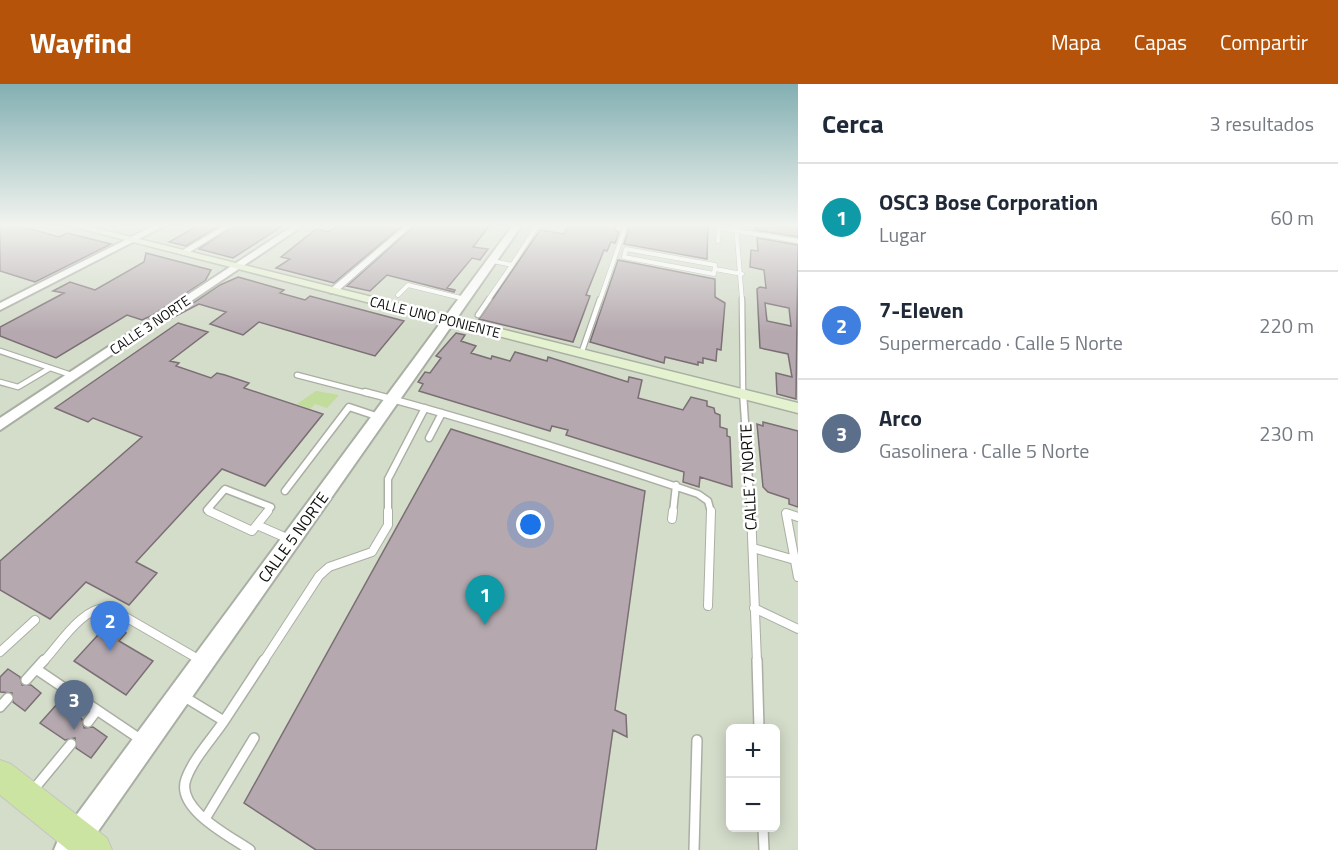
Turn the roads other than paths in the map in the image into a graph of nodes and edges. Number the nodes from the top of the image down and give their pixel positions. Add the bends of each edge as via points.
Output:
1 (91, 261) edge
2 (212, 261) edge
3 (246, 261) edge
4 (368, 261) edge
5 (493, 261) joint
6 (515, 261) edge
7 (614, 261) edge
8 (644, 261) edge
9 (691, 261) edge
10 (741, 261) edge
11 (512, 265) junction
12 (237, 267) junction
13 (715, 269) junction
14 (742, 274) junction
15 (333, 291) junction
16 (398, 294) dead end
17 (466, 299) junction
18 (0, 307) edge
19 (478, 315) dead end
20 (450, 321) junction
21 (0, 351) edge
22 (581, 354) junction
23 (50, 368) junction
24 (297, 375) dead end
25 (75, 376) junction
26 (0, 382) edge
27 (743, 394) junction
28 (392, 399) junction
29 (425, 408) junction
30 (798, 408) edge
31 (442, 413) junction
32 (379, 417) junction
33 (0, 426) edge
34 (429, 438) dead end
35 (676, 485) junction
36 (285, 491) dead end
37 (798, 517) edge
38 (672, 519) dead end
39 (257, 525) junction
40 (291, 540) junction
41 (795, 546) edge
42 (753, 548) junction
43 (795, 560) junction
44 (798, 577) edge
45 (708, 606) dead end
46 (754, 608) junction
47 (35, 620) dead end
48 (798, 629) edge
49 (0, 652) edge
50 (203, 662) junction
51 (36, 669) junction
52 (26, 680) dead end
53 (180, 693) junction
54 (8, 698) dead end
55 (0, 707) edge
56 (97, 710) junction
57 (224, 721) junction
58 (88, 722) dead end
59 (759, 724) edge
60 (254, 738) dead end
61 (697, 740) dead end
62 (145, 743) junction
63 (71, 744) dead end
64 (0, 775) edge
65 (28, 797) junction
66 (205, 819) junction
67 (763, 832) edge
68 (80, 845) edge
69 (250, 850) edge
70 (694, 850) edge
71 (764, 850) edge

1 - 18 street
2 - 12 main road, CALLE UNO PONIENTE
3 - 12 street, CALLE 3 NORTE
4 - 15 street
5 - 11 lane
5 - 17 street, CALLE 5 NORTE
6 - 11 lane
7 - 22 lane
8 - 13 lane via 714,274
9 - 13 lane via 715,265
10 - 14 lane, CALLE 7 NORTE
11 - 19 lane
12 - 15 main road, CALLE UNO PONIENTE
12 - 25 street, CALLE 3 NORTE
13 - 14 lane
14 - 27 lane, CALLE 7 NORTE
15 - 20 main road, CALLE UNO PONIENTE
16 - 17 lane via 408,285
17 - 20 street, CALLE 5 NORTE
20 - 22 main road, CALLE UNO PONIENTE
20 - 28 street, CALLE 5 NORTE
21 - 23 lane
22 - 27 main road, CALLE UNO PONIENTE
23 - 25 lane
23 - 26 lane via 18,387
24 - 28 lane
25 - 33 street, CALLE 3 NORTE
27 - 30 main road, CALLE UNO PONIENTE
27 - 42 lane, CALLE 7 NORTE
28 - 29 lane
28 - 32 street, CALLE 5 NORTE
29 - 31 lane
29 - 57 lane via 388,479 388,525 372,552 329,567 319,576
31 - 34 lane
31 - 35 lane
32 - 36 lane via 348,407
32 - 40 street, CALLE 5 NORTE
35 - 38 lane
35 - 45 lane via 698,494 711,508
37 - 41 lane via 786,513
39 - 39 lane via 271,507 225,489 207,510 252,531
39 - 40 lane
40 - 50 street, CALLE 5 NORTE
41 - 43 lane
42 - 43 lane
42 - 46 lane, CALLE 7 NORTE
43 - 44 lane
46 - 48 lane
46 - 59 lane, CALLE 7 NORTE
47 - 49 lane
50 - 51 lane via 110,608 101,607 90,611
50 - 53 street, CALLE 5 NORTE
51 - 52 lane
51 - 56 lane
53 - 57 lane
53 - 62 street, CALLE 5 NORTE
54 - 55 lane
56 - 58 lane
56 - 62 lane
57 - 66 lane via 182,789 192,809
60 - 66 lane
61 - 70 lane
62 - 68 street, CALLE 5 NORTE
63 - 65 lane
64 - 65 main road
65 - 68 main road
66 - 69 lane
67 - 71 lane

